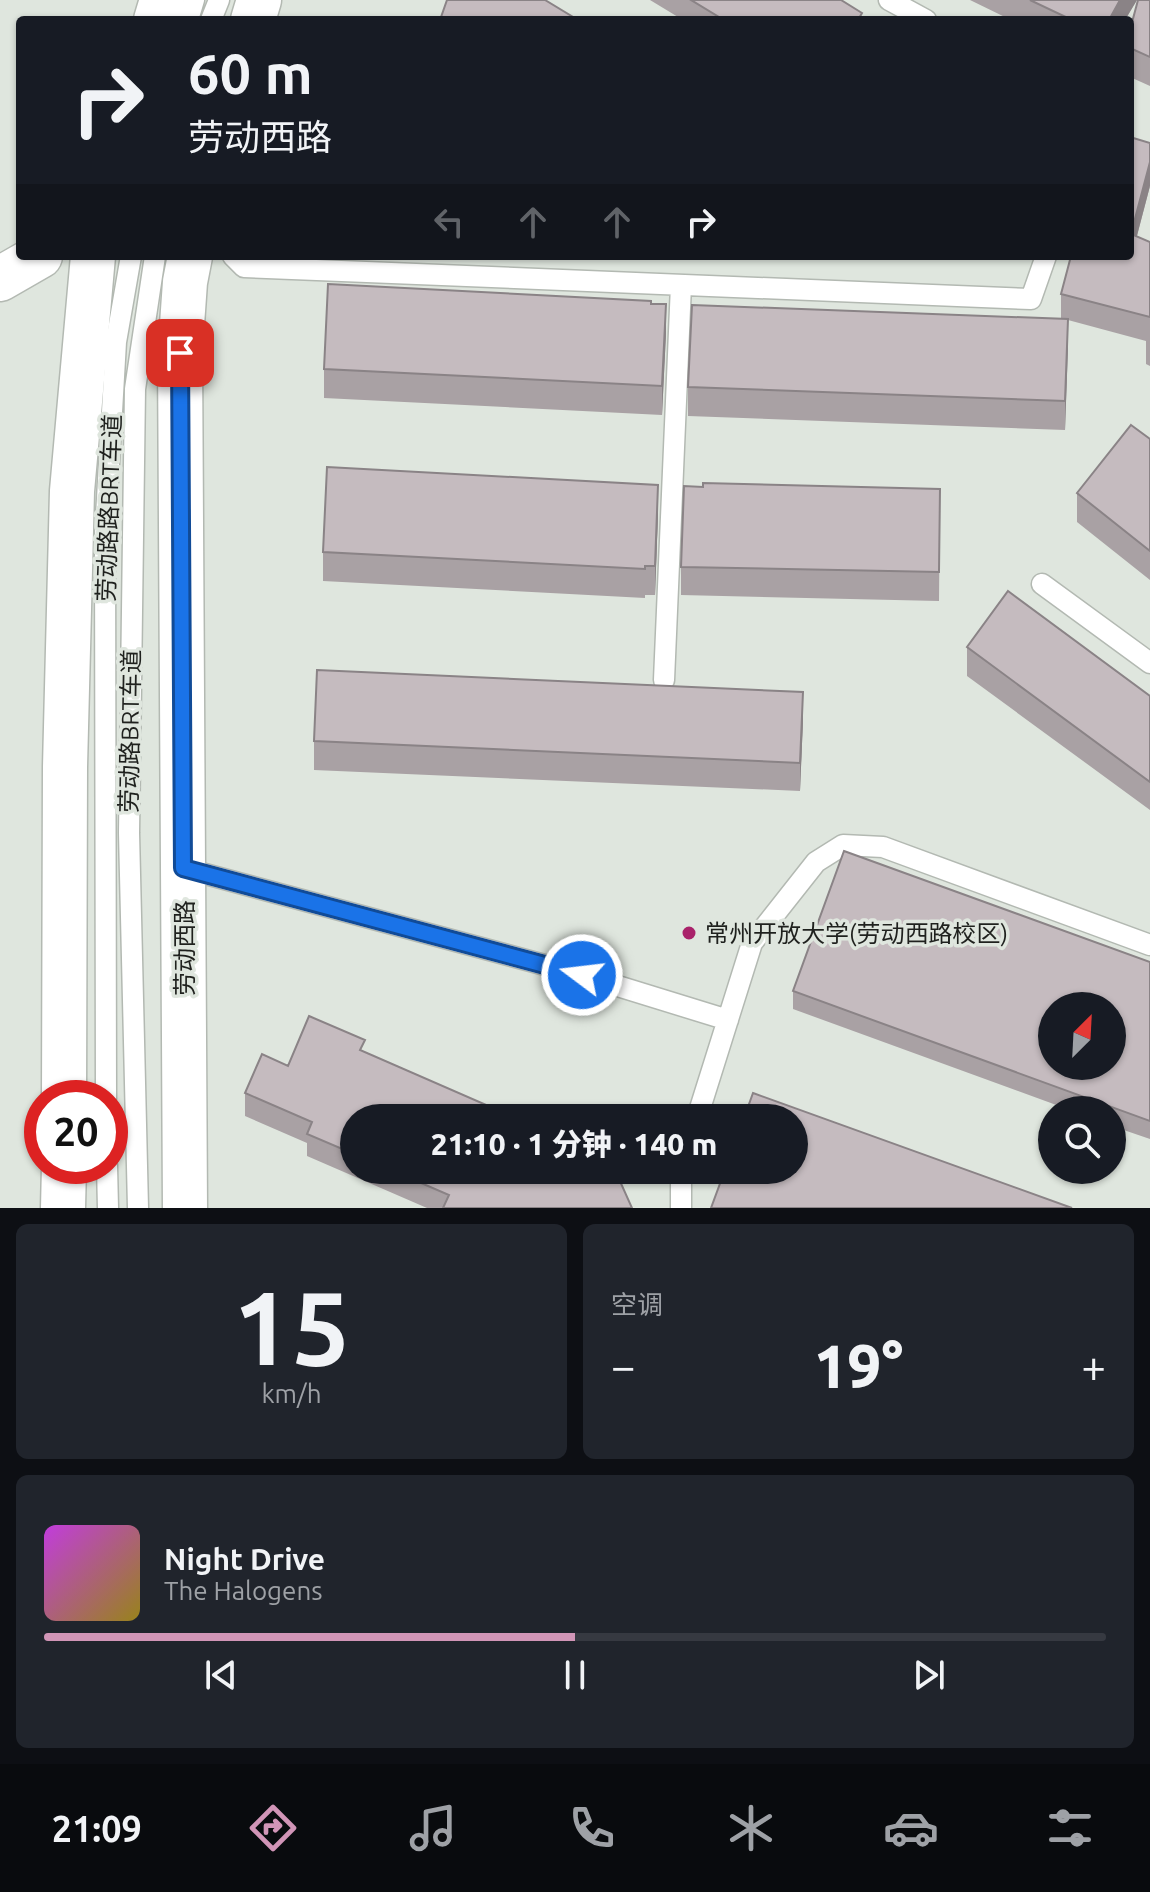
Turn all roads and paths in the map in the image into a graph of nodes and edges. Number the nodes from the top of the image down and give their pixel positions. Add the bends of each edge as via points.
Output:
1 (889, 0) edge
2 (919, 16) edge
3 (33, 260) edge
4 (93, 260) edge
5 (130, 260) edge
6 (154, 260) edge
7 (189, 260) edge
8 (237, 260) edge
9 (1045, 260) edge
10 (0, 279) edge
11 (681, 285) junction
12 (1042, 584) dead end
13 (1150, 663) edge
14 (664, 680) dead end
15 (183, 868) junction
16 (1150, 945) edge
17 (728, 1020) junction
18 (64, 1080) edge
19 (106, 1080) edge
20 (701, 1104) edge
21 (64, 1184) edge
22 (107, 1184) edge
23 (681, 1184) edge
24 (63, 1208) edge
25 (108, 1208) edge
26 (138, 1208) edge
27 (185, 1208) edge
28 (681, 1208) edge

1 - 2 lane
3 - 10 main road
4 - 18 main road via 72,491
5 - 19 lane, 劳动路路BRT车道 via 116,342 105,534
6 - 26 lane, 劳动路BRT车道 via 135,389 129,833
7 - 15 main road, 劳动西路 via 180,353
8 - 11 lane via 244,267
9 - 11 lane via 1031,299
11 - 14 lane
12 - 13 lane
15 - 17 lane via 582,975
15 - 27 main road, 劳动西路
16 - 17 lane via 883,847 843,845 816,862 752,943
17 - 20 lane
21 - 24 main road
22 - 25 lane
23 - 28 lane

